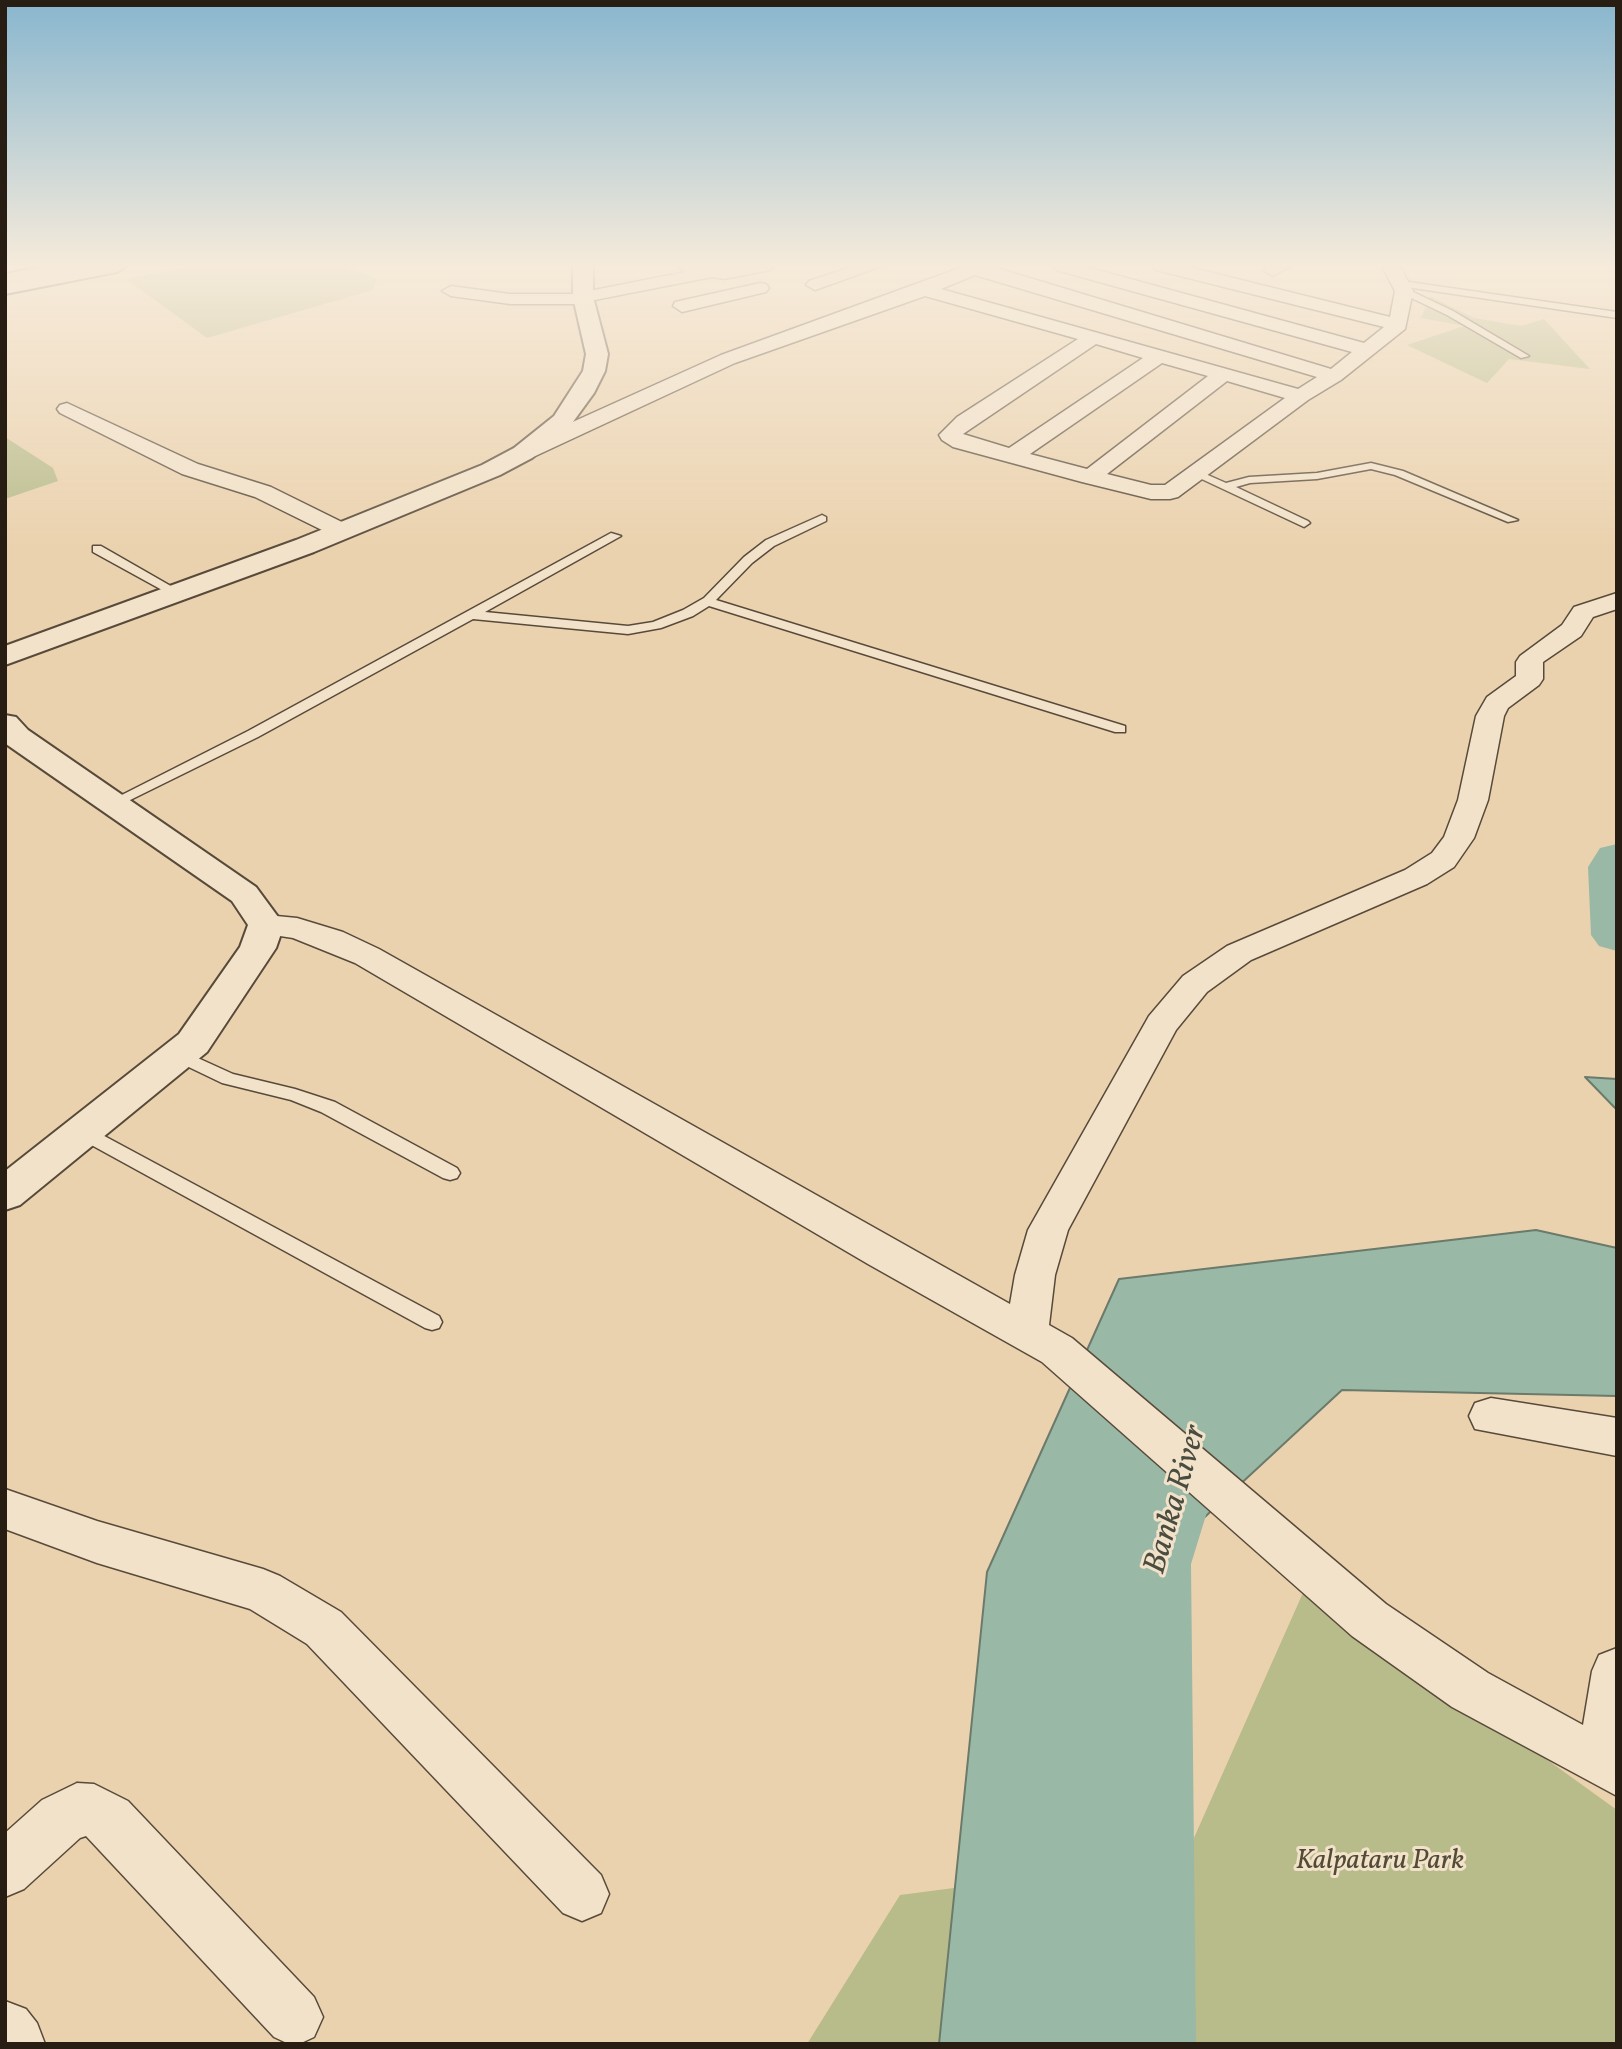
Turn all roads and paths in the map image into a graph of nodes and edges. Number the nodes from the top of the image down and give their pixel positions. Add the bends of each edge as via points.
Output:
1 (596, 362) edge
2 (722, 362) edge
3 (1053, 362) edge
4 (1151, 362) edge
5 (1179, 362) edge
6 (1287, 362) edge
7 (1351, 362) edge
8 (1224, 374) junction
9 (1334, 376) junction
10 (1301, 396) junction
11 (67, 409) dead end
12 (523, 453) junction
13 (1012, 456) junction
14 (1197, 474) junction
15 (1090, 477) junction
16 (1225, 487) junction
17 (822, 519) dead end
18 (1512, 520) dead end
19 (1304, 523) dead end
20 (342, 531) junction
21 (615, 536) dead end
22 (97, 549) dead end
23 (177, 593) junction
24 (708, 601) junction
25 (1617, 601) edge
26 (474, 615) junction
27 (5, 656) edge
28 (5, 724) edge
29 (1120, 729) dead end
30 (113, 803) junction
31 (266, 925) junction
32 (178, 1055) junction
33 (82, 1131) junction
34 (450, 1173) dead end
35 (5, 1194) edge
36 (432, 1322) dead end
37 (1042, 1341) junction
38 (1491, 1416) dead end
39 (1617, 1437) edge
40 (5, 1510) edge
41 (1617, 1671) edge
42 (1610, 1767) edge
43 (5, 1870) edge
44 (582, 1894) dead end
45 (294, 2017) dead end
46 (5, 2030) edge
47 (16, 2044) edge

1 - 12 street via 583,393 562,421
2 - 12 street
3 - 13 street via 950,435
4 - 13 street
5 - 8 street
6 - 9 street
7 - 9 street
8 - 10 street
8 - 15 street
9 - 10 street
10 - 14 street
11 - 20 street via 190,469 263,492
12 - 20 street
13 - 15 street
14 - 15 street via 1178,488 1161,493
14 - 16 lane
16 - 18 lane via 1371,466
16 - 19 lane
17 - 24 lane via 770,543
20 - 23 street
21 - 26 lane
22 - 23 lane
23 - 27 street
24 - 26 lane via 656,625 628,630
24 - 29 lane
25 - 37 street via 1583,612 1572,629 1529,662 1529,679 1497,703 1460,838 1443,860 1416,877 1239,953 1195,984 1161,1024 1048,1230 1035,1275
26 - 30 lane
28 - 30 street
30 - 31 street via 244,894
31 - 32 street via 258,948 193,1043
31 - 37 street via 298,928 367,956
32 - 33 street
32 - 34 lane via 228,1079 328,1107
33 - 35 street
33 - 36 lane
37 - 42 street via 1369,1620 1470,1690
38 - 39 street
40 - 44 street via 263,1591 324,1628
41 - 42 street
43 - 45 street via 61,1819 77,1809 94,1810 108,1819
46 - 47 street

